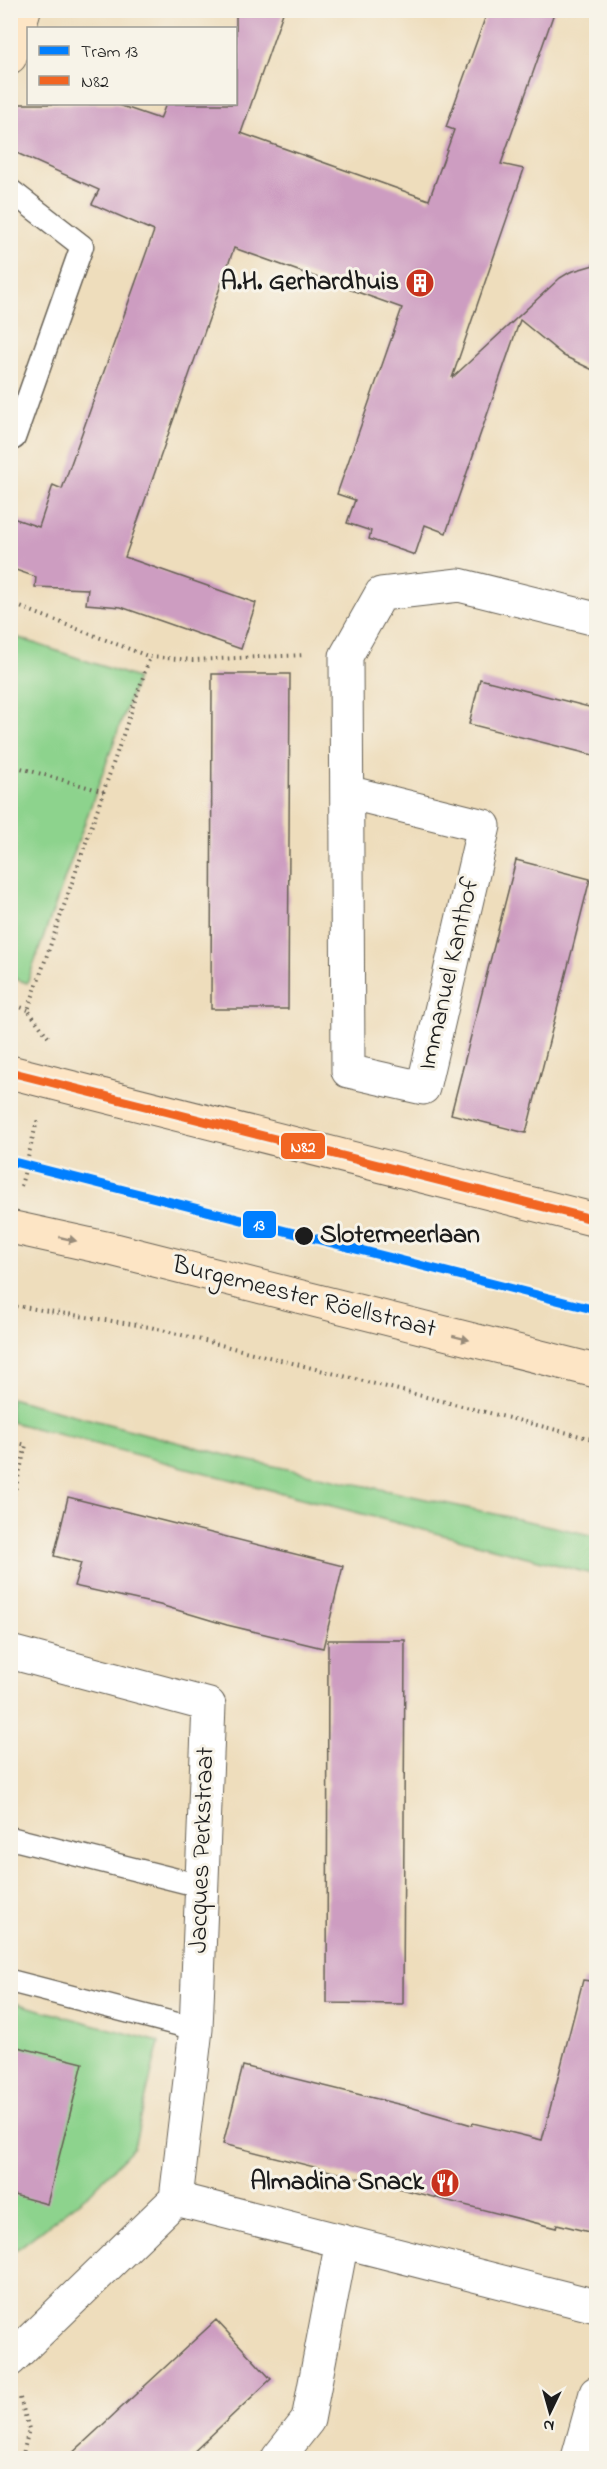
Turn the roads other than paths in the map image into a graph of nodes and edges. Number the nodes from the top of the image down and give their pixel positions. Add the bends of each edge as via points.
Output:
1 (24, 10) edge
2 (10, 57) edge
3 (10, 190) edge
4 (10, 440) edge
5 (597, 619) edge
6 (347, 792) junction
7 (10, 1072) edge
8 (14, 1212) edge
9 (597, 1220) edge
10 (597, 1371) edge
11 (10, 1652) edge
12 (10, 1838) edge
13 (201, 1886) junction
14 (10, 1981) edge
15 (196, 2029) junction
16 (176, 2199) junction
17 (342, 2241) junction
18 (597, 2306) edge
19 (14, 2374) edge
20 (597, 2392) edge
21 (278, 2458) edge
22 (578, 2458) edge

1 - 2 street
3 - 4 lane via 82,246 14,438
5 - 6 street, Immanuel Kanthof via 459,585 381,594 346,656
6 - 6 street, Immanuel Kanthof via 484,826 423,1088 348,1071
7 - 9 street
8 -> 10 street, Burgemeester Röellstraat via 115,1250
11 - 13 street, Jacques Perkstraat via 209,1705
12 - 13 lane
13 - 15 street, Jacques Perkstraat
14 - 15 lane
15 - 16 street, Jacques Perkstraat
16 - 17 street
16 - 19 street
17 - 18 street
17 - 21 street via 308,2420
20 - 22 street

